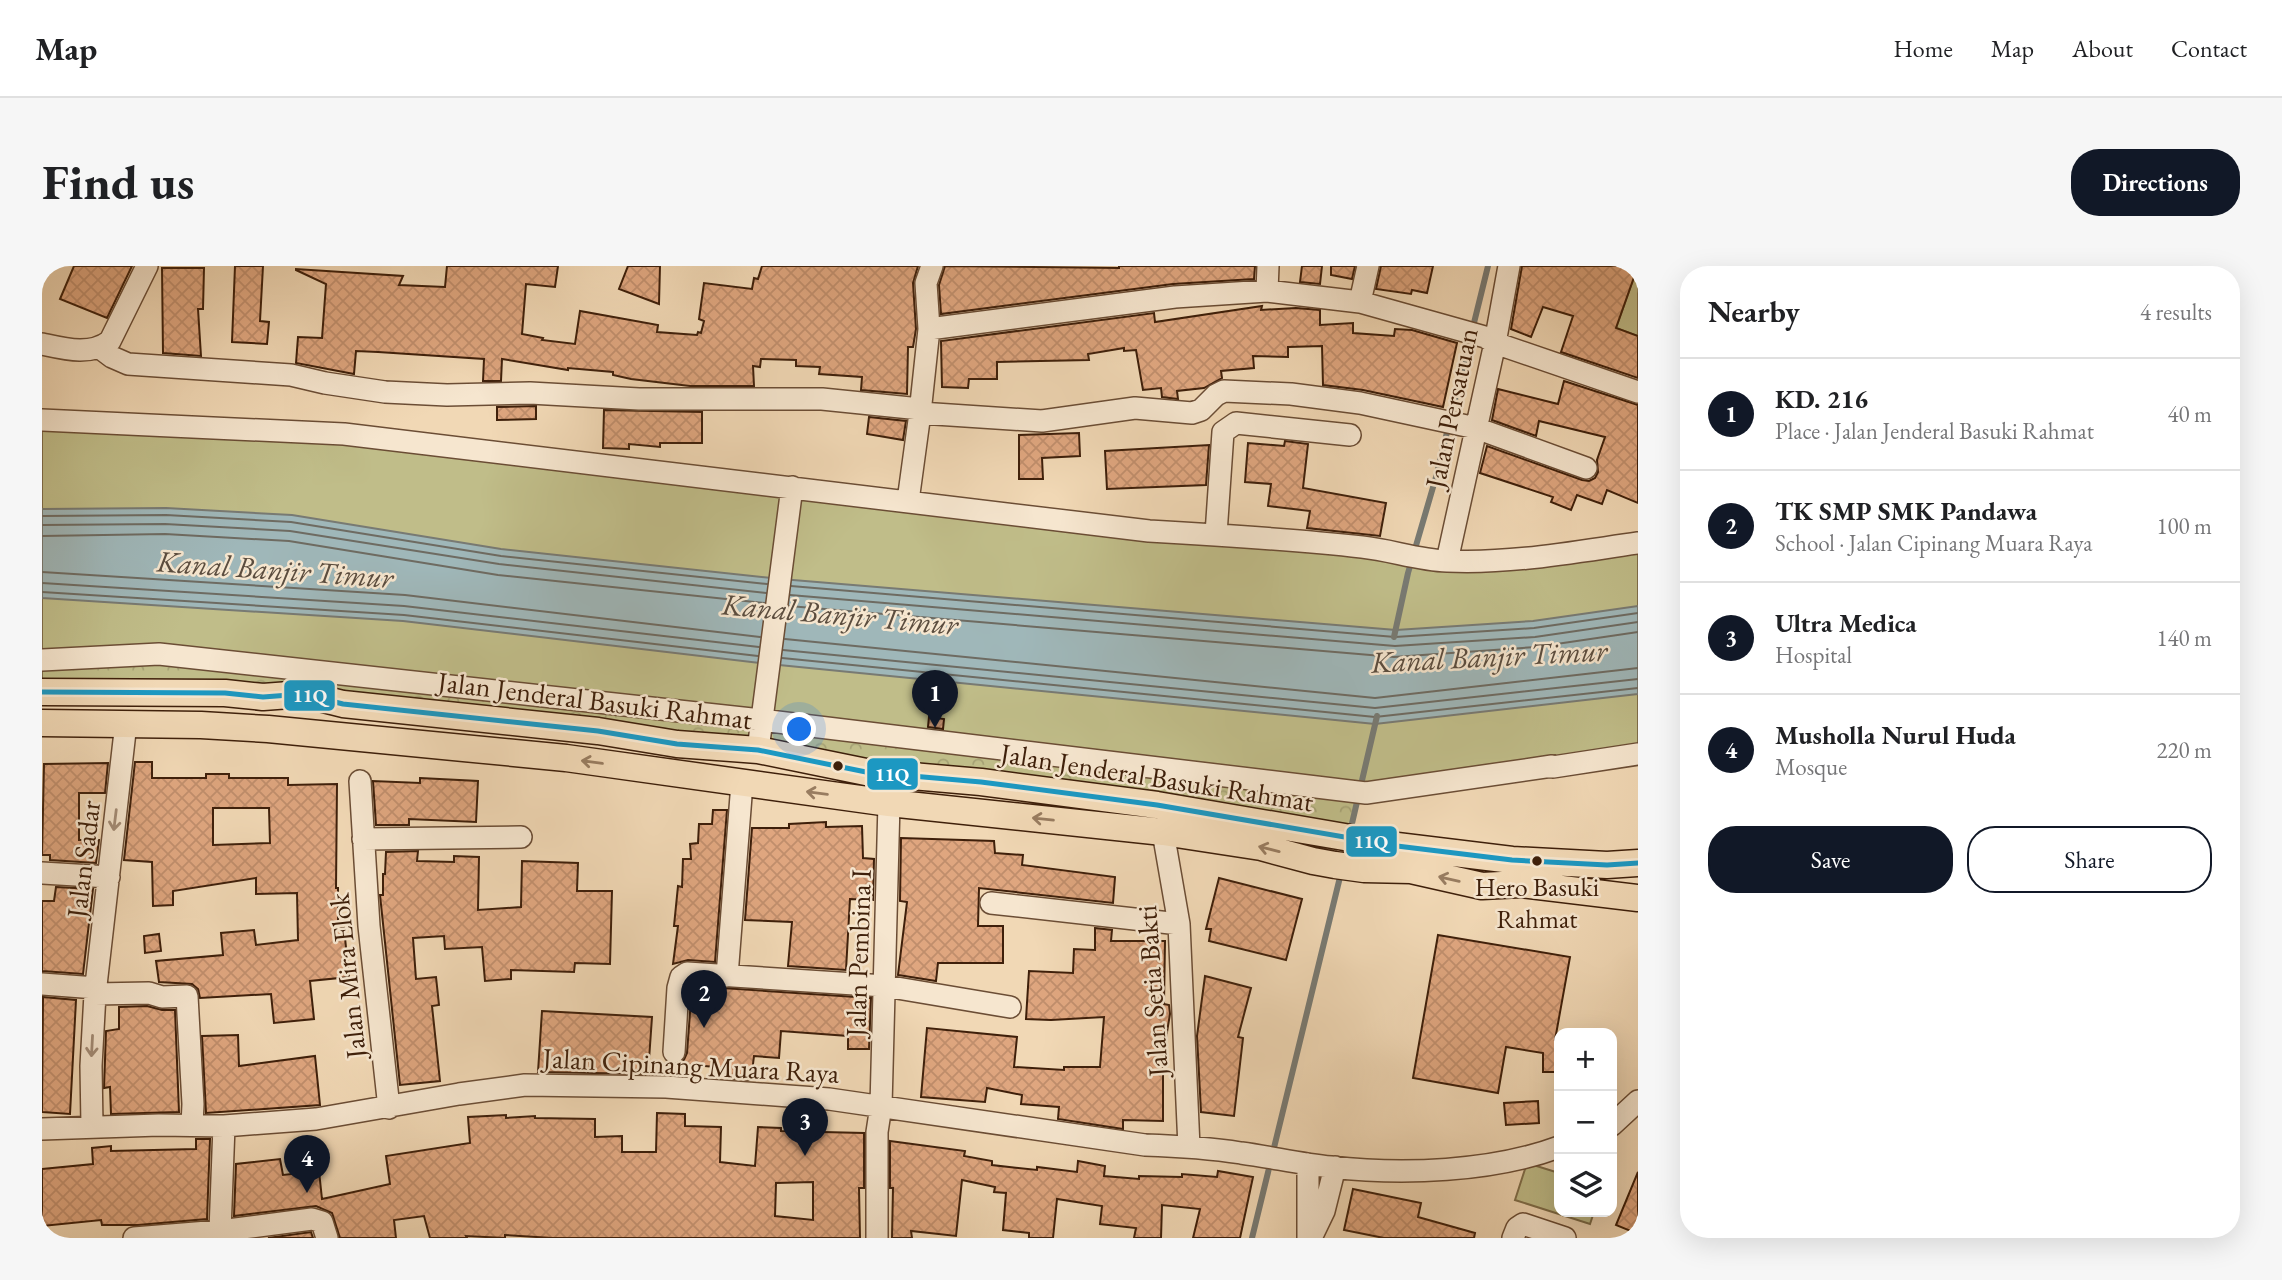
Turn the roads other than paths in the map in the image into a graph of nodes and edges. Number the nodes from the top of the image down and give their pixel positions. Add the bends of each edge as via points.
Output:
1 (147, 266) edge
2 (932, 266) edge
3 (1268, 266) edge
4 (1368, 266) edge
5 (1509, 266) edge
6 (1267, 291) junction
7 (1360, 302) junction
8 (929, 328) junction
9 (1484, 338) junction
10 (42, 344) edge
11 (100, 348) junction
12 (1638, 392) edge
13 (920, 411) junction
14 (42, 421) edge
15 (1462, 426) junction
16 (1350, 435) dead end
17 (1586, 468) dead end
18 (792, 493) junction
19 (908, 501) junction
20 (1216, 534) junction
21 (1638, 543) edge
22 (1447, 561) junction
23 (42, 660) edge
24 (42, 692) edge
25 (761, 720) junction
26 (42, 723) edge
27 (125, 723) junction
28 (758, 750) junction
29 (1638, 754) edge
30 (360, 781) dead end
31 (743, 783) junction
32 (889, 803) junction
33 (1163, 832) junction
34 (521, 837) dead end
35 (363, 839) junction
36 (1638, 863) edge
37 (42, 873) edge
38 (109, 877) junction
39 (1638, 898) edge
40 (991, 903) dead end
41 (1180, 924) junction
42 (727, 976) junction
43 (42, 984) edge
44 (885, 985) junction
45 (95, 991) junction
46 (1010, 1007) dead end
47 (674, 1052) dead end
48 (1638, 1101) edge
49 (881, 1105) junction
50 (389, 1108) junction
51 (1617, 1120) edge
52 (192, 1125) junction
53 (92, 1126) junction
54 (224, 1126) junction
55 (42, 1129) edge
56 (1189, 1147) junction
57 (1554, 1148) edge
58 (1298, 1162) junction
59 (1335, 1167) junction
60 (220, 1231) junction
61 (1518, 1231) edge
62 (134, 1238) edge
63 (327, 1238) edge
64 (877, 1238) edge
65 (1310, 1238) edge
66 (1566, 1238) edge

1 - 11 street via 110,341
2 - 8 street via 926,283
3 - 6 street
4 - 7 street
5 - 9 street, Jalan Persatuan
6 - 7 street
6 - 8 street
7 - 9 street
8 - 13 street
9 - 12 street
9 - 15 street, Jalan Persatuan
10 - 11 street via 72,351
11 - 13 street via 128,364 291,375 385,392 822,399
13 - 15 street via 1042,421 1135,408 1192,413 1220,392 1249,391 1360,403
13 - 19 street
14 - 18 street via 344,433
15 - 17 street
15 - 22 street, Jalan Persatuan
16 - 20 street via 1237,423 1228,427 1223,432
18 - 19 street
18 - 25 street
19 - 20 street via 1149,531
20 - 22 street
21 - 22 street via 1520,560
23 - 25 street via 159,654
24 - 28 main road, Jalan Jenderal Basuki Rahmat via 303,694 343,704
25 - 28 street
25 - 29 street via 1366,793
26 - 27 main road, Jalan Jenderal Basuki Rahmat
31 -> 27 main road, Jalan Jenderal Basuki Rahmat via 566,758 268,729
27 -> 38 street, Jalan Sadar
28 - 36 main road, Jalan Jenderal Basuki Rahmat via 866,772 1157,806 1371,842 1512,860
30 - 35 street, Jalan Mira Elok
32 -> 31 main road, Jalan Jenderal Basuki Rahmat
31 - 42 street
33 -> 32 main road, Jalan Jenderal Basuki Rahmat
32 - 44 street, Jalan Pembina I
39 -> 33 main road, Jalan Jenderal Basuki Rahmat via 1521,884 1482,886 1411,870 1335,865 1261,847
33 - 41 street, Jalan Setia Bakti
34 - 35 street
35 - 50 street, Jalan Mira Elok
37 - 38 street
38 - 45 street, Jalan Sadar
40 - 41 street
41 - 56 street, Jalan Setia Bakti
42 - 44 street
42 - 47 street via 687,973 681,977
43 - 45 street
44 - 46 street
44 - 49 street, Jalan Pembina I
45 - 52 street via 187,996
45 -> 53 street, Jalan Sadar
48 - 51 street
49 - 50 street, Jalan Cipinang Muara Raya via 711,1090 525,1085
49 - 56 street, Jalan Cipinang Muara Raya via 1145,1145
49 - 64 street, Jalan Pembina I
50 - 54 street, Jalan Cipinang Muara Raya
52 - 53 street, Jalan Cipinang Muara Raya
52 - 54 street, Jalan Cipinang Muara Raya
53 - 55 street, Jalan Cipinang Muara Raya
54 - 60 street
56 - 58 street, Jalan Cipinang Muara Raya
57 - 59 street, Jalan Cipinang Muara Raya via 1487,1165 1420,1171
58 - 59 street, Jalan Cipinang Muara Raya
58 - 65 street
59 - 65 street via 1324,1211
60 - 62 street
60 - 63 street via 312,1219 322,1222
61 - 66 street

